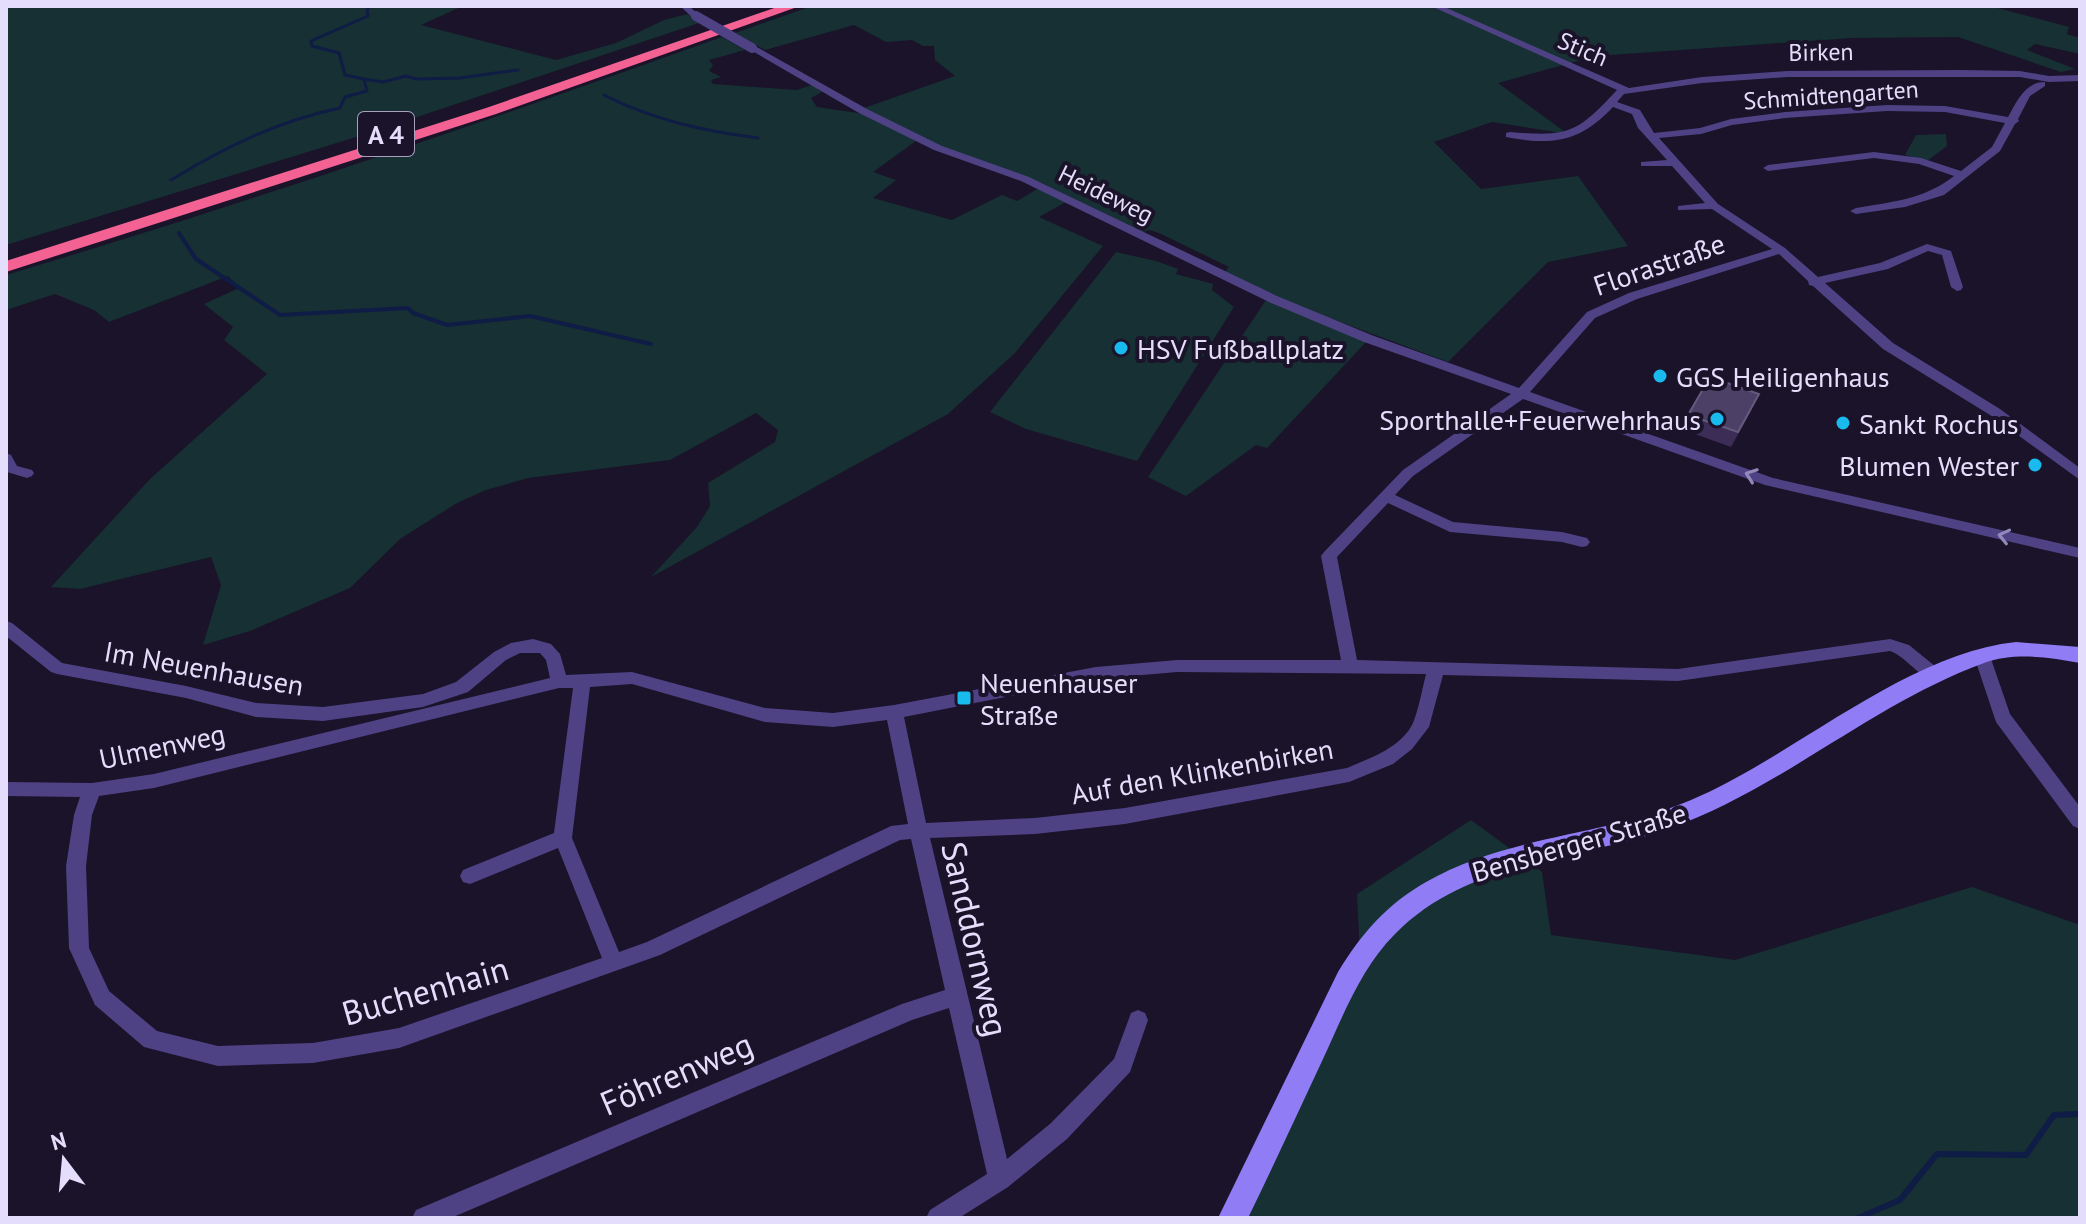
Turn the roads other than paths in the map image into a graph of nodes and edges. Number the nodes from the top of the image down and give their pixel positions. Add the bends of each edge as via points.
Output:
1 (684, 6) edge
2 (764, 6) edge
3 (793, 6) edge
4 (1435, 6) edge
5 (2080, 78) edge
6 (2044, 81) junction
7 (1628, 91) junction
8 (1611, 103) junction
9 (2014, 121) junction
10 (1510, 135) dead end
11 (1652, 136) junction
12 (1676, 163) junction
13 (1645, 164) dead end
14 (1768, 168) dead end
15 (1964, 176) junction
16 (1714, 206) junction
17 (1682, 208) dead end
18 (1856, 211) dead end
19 (1781, 250) junction
20 (6, 253) edge
21 (6, 267) edge
22 (1813, 282) junction
23 (1957, 287) dead end
24 (1522, 393) junction
25 (6, 458) edge
26 (27, 473) dead end
27 (2080, 475) edge
28 (1385, 496) junction
29 (1582, 542) dead end
30 (2080, 553) edge
31 (6, 627) edge
32 (2080, 655) edge
33 (1982, 656) junction
34 (1350, 666) junction
35 (1436, 669) junction
36 (1935, 675) junction
37 (582, 681) junction
38 (559, 682) junction
39 (894, 712) junction
40 (6, 789) edge
41 (92, 790) junction
42 (2080, 821) edge
43 (918, 829) junction
44 (563, 838) junction
45 (470, 876) dead end
46 (614, 963) junction
47 (956, 996) junction
48 (1138, 1020) dead end
49 (1000, 1179) junction
50 (424, 1218) edge
51 (938, 1218) edge
52 (1233, 1218) edge

1 - 24 street, Heideweg, bridge via 938,148 1025,179 1302,313
2 - 20 highway, A 4 via 353,145
3 - 21 highway, A 4 via 491,111
4 - 7 street, Stich
5 - 6 street, Birken
6 - 7 street, Birken via 2020,74 1787,74
6 - 9 street via 2026,94
7 - 8 street, Birken
8 - 10 street, Birken via 1576,133 1544,138
8 - 11 street via 1636,112
9 - 11 street, Schmidtengarten via 1945,109 1887,108 1785,115
9 - 15 street via 1996,149
11 - 12 street
12 - 13 street
12 - 16 street
14 - 15 street via 1874,155 1921,161
15 - 18 street via 1924,200
16 - 17 street
16 - 19 street
19 - 22 street
19 - 24 street, Florastraße via 1633,296 1591,315
22 - 23 street via 1884,266 1927,247 1947,253
22 - 27 street via 1888,346 1995,412
24 - 28 street, Florastraße via 1408,473
30 -> 24 street, Heideweg via 1770,482
25 - 26 street via 12,469
28 - 29 street via 1450,527
28 - 34 street, Florastraße via 1329,556
31 - 38 street, Im Neuenhausen via 57,668 256,710 323,714 423,700 462,687 500,656 533,645 554,658
32 - 33 main road, Bensberger Straße via 2041,648
33 - 36 main road, Bensberger Straße
33 - 42 street via 2002,717
34 - 35 street
34 - 39 street via 1177,666 1096,673
35 - 36 street via 1678,675 1890,645
35 - 43 street, Auf den Klinkenbirken via 1420,727 1387,759 1349,775 1125,816 1035,826
36 - 52 main road, Bensberger Straße via 1700,807 1631,830 1509,858 1451,880 1401,912 1360,953
37 - 38 street
37 - 39 street via 632,678 785,718 833,720
37 - 44 street
38 - 41 street, Ulmenweg via 154,781
39 - 43 street, Sanddornweg
40 - 41 street, Ulmenweg
41 - 46 street, Buchenhain via 76,866 79,948 102,998 151,1040 218,1056 313,1053 399,1038
43 - 46 street, Buchenhain via 898,832
43 - 47 street, Sanddornweg
44 - 45 street
44 - 46 street
47 - 49 street, Sanddornweg
47 - 50 street, Föhrenweg via 822,1047
48 - 49 street via 1122,1065 1059,1131
49 - 51 street

